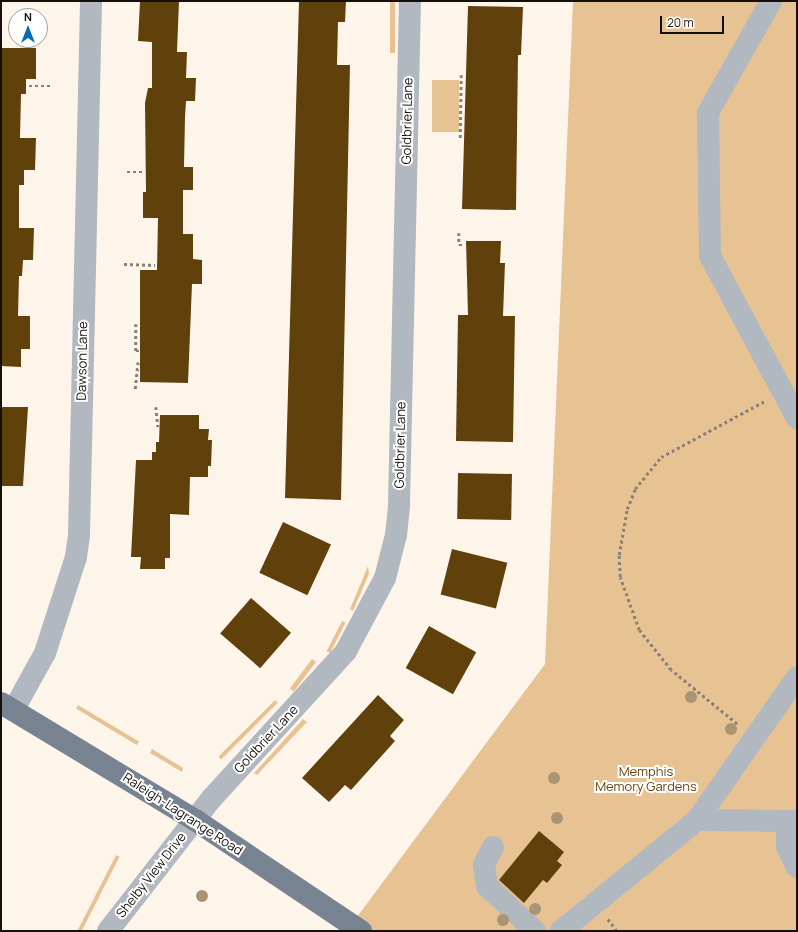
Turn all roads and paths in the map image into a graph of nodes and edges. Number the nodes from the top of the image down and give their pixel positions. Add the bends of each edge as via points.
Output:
1 (91, 1) edge
2 (410, 1) edge
3 (779, 1) edge
4 (766, 10) edge
5 (461, 75) dead end
6 (29, 86) dead end
7 (51, 86) dead end
8 (460, 101) junction
9 (465, 101) dead end
10 (460, 113) junction
11 (465, 113) dead end
12 (460, 138) dead end
13 (127, 172) dead end
14 (145, 172) dead end
15 (459, 233) dead end
16 (463, 245) dead end
17 (124, 264) dead end
18 (155, 265) dead end
19 (136, 324) dead end
20 (139, 351) dead end
21 (138, 362) dead end
22 (135, 389) dead end
23 (783, 392) junction
24 (156, 408) dead end
25 (797, 418) edge
26 (158, 427) dead end
27 (797, 677) edge
28 (790, 697) edge
29 (8, 706) edge
30 (755, 737) junction
31 (194, 820) junction
32 (697, 820) junction
33 (792, 822) edge
34 (493, 847) dead end
35 (797, 867) edge
36 (607, 919) dead end
37 (108, 931) edge
38 (361, 931) edge
39 (535, 931) edge
40 (562, 931) edge
41 (617, 931) edge

1 - 29 street, Dawson Lane via 79,536 76,557 45,653
2 - 31 street, Goldbrier Lane via 399,504 389,565 378,596 346,651
3 - 4 street
4 - 23 street via 708,113 710,256
5 - 8 path
6 - 7 path
8 - 9 path
8 - 10 path
10 - 11 path
10 - 12 path
13 - 14 path
15 - 16 path via 459,245
17 - 18 path
19 - 20 path via 136,351
21 - 22 path
23 - 25 street
23 - 30 path via 661,457 635,489 627,509 619,555 628,606 650,646 702,698
24 - 26 path
27 - 28 street
28 - 30 street
29 - 31 main road, Raleigh-Lagrange Road
30 - 32 street
31 - 37 street, Shelby View Drive
31 - 38 main road, Raleigh-Lagrange Road
32 - 33 street
32 - 40 street
33 - 35 street via 787,846
34 - 39 street via 484,866 487,886
36 - 41 path

